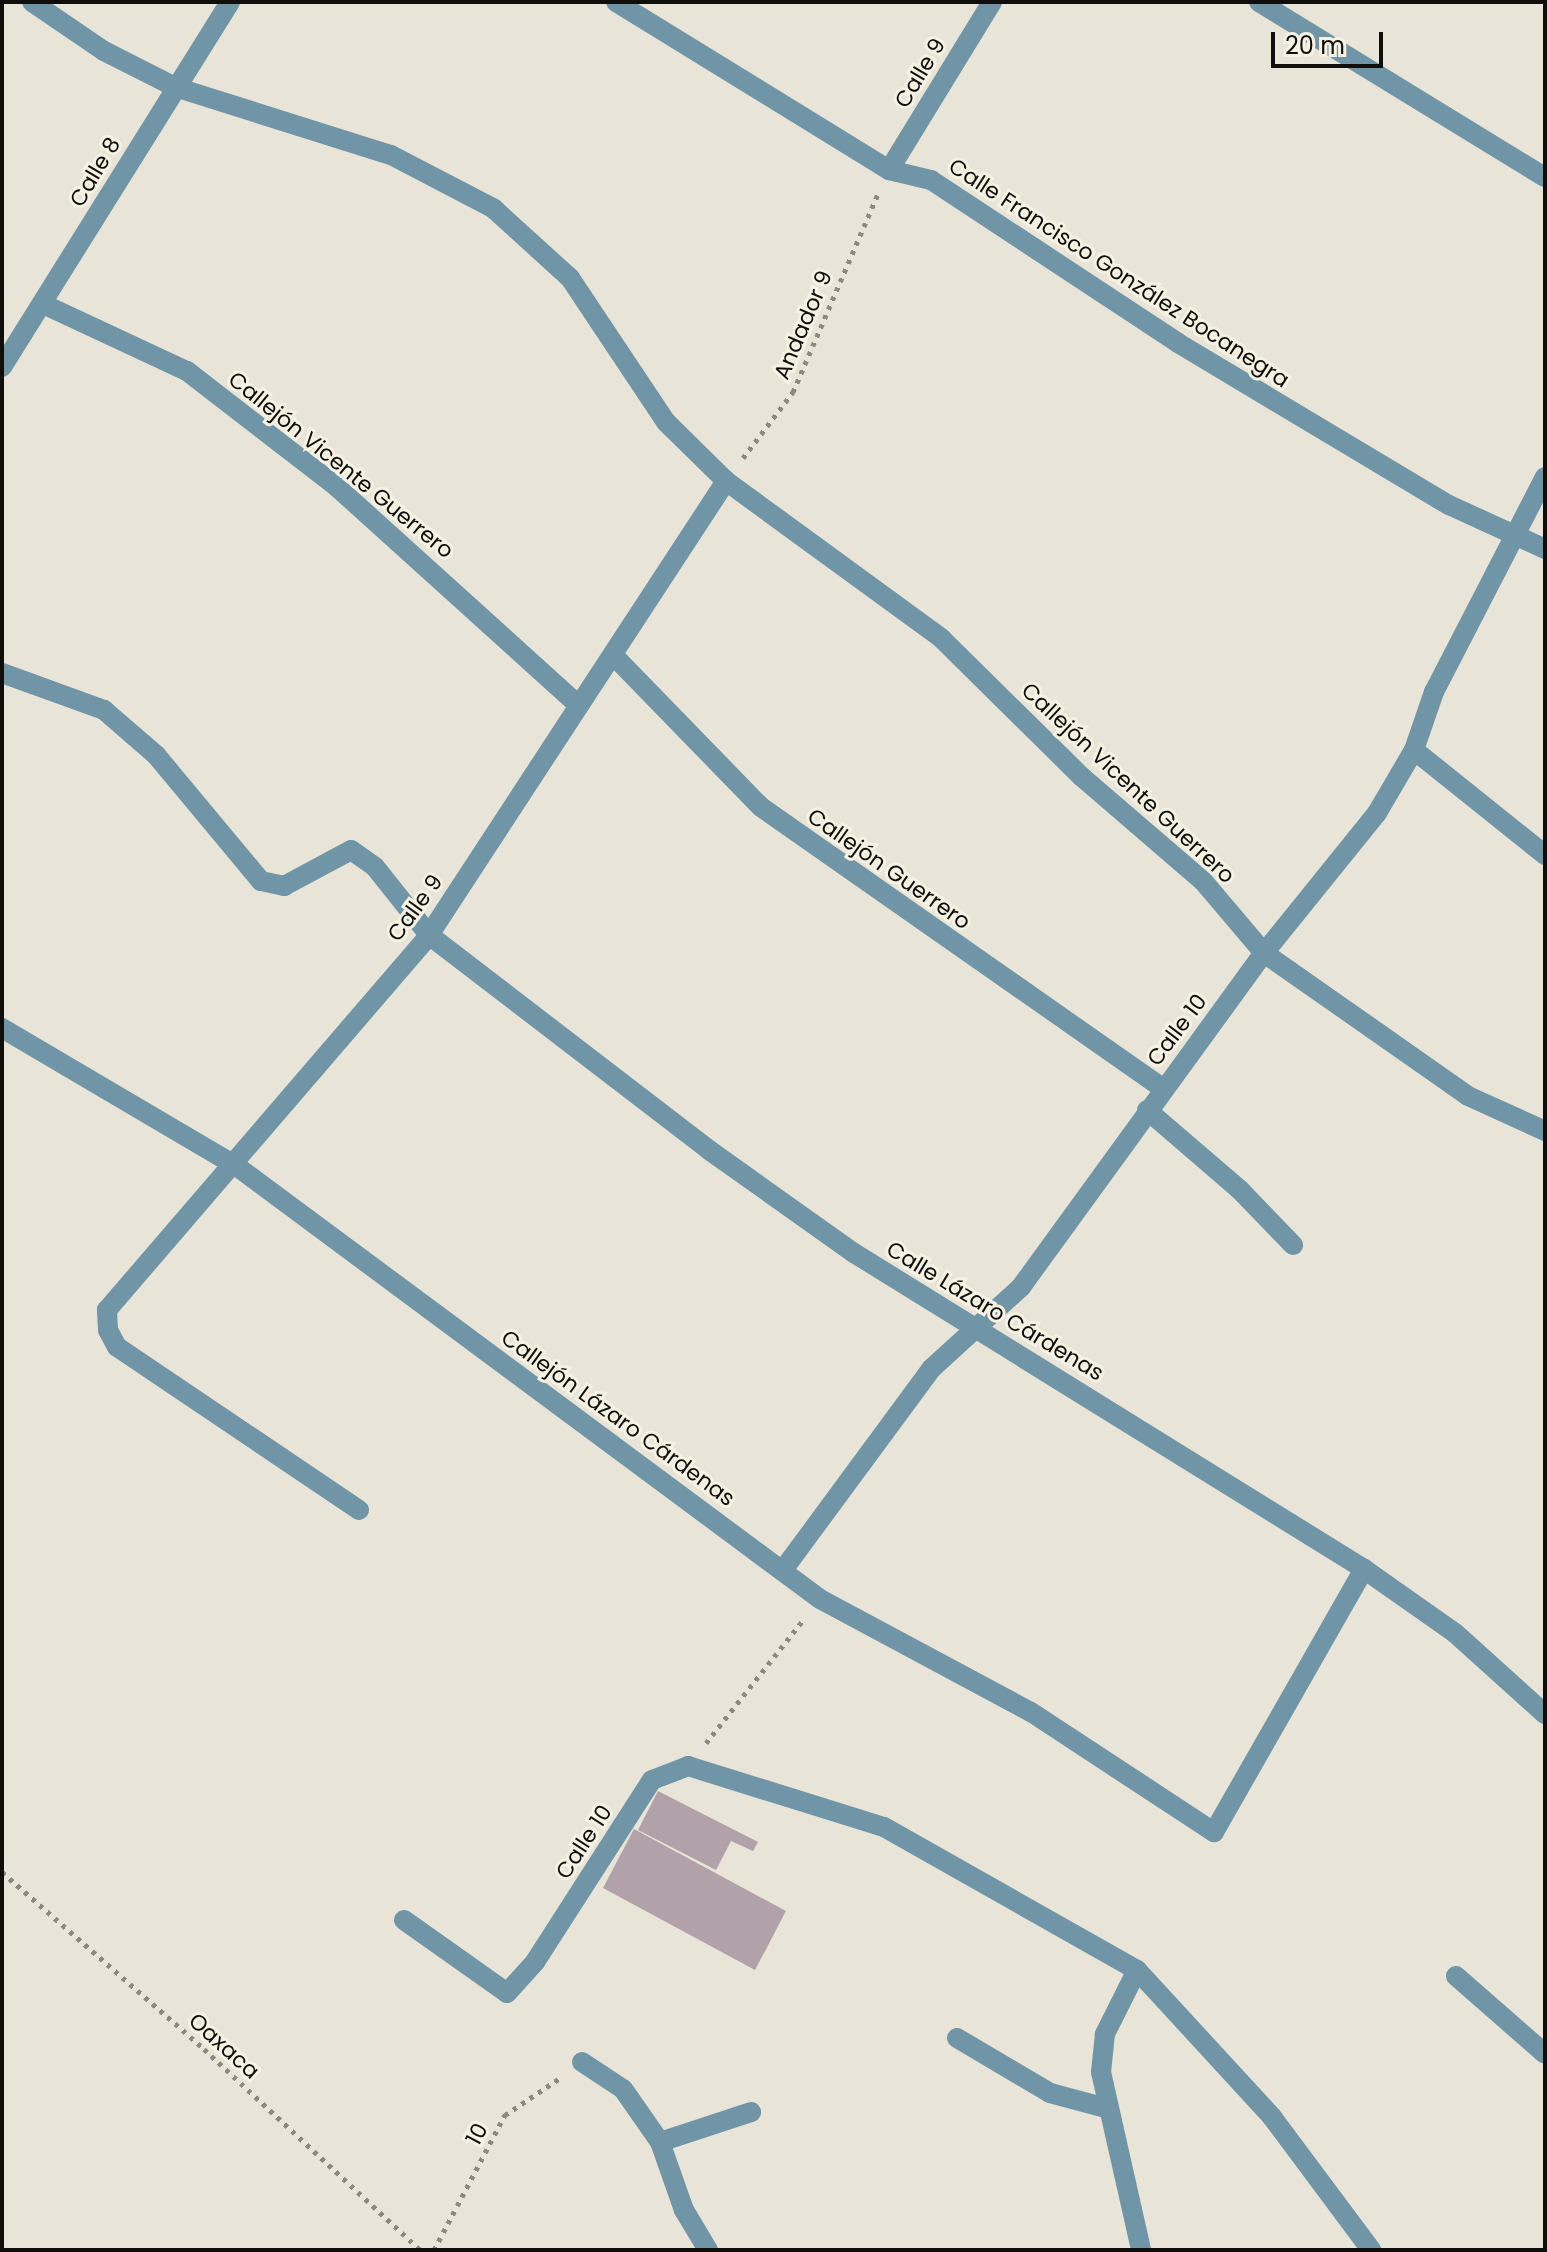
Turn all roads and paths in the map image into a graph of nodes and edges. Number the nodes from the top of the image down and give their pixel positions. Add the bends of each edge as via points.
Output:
1 (32, 2) edge
2 (230, 2) edge
3 (616, 2) edge
4 (992, 2) edge
5 (1259, 2) edge
6 (175, 87) junction
7 (889, 170) junction
8 (1545, 177) edge
9 (43, 304) junction
10 (2, 367) edge
11 (1545, 477) edge
12 (726, 481) junction
13 (1516, 533) junction
14 (1545, 549) edge
15 (615, 657) junction
16 (2, 673) edge
17 (579, 706) junction
18 (1414, 750) junction
19 (1545, 855) edge
20 (429, 935) junction
21 (1264, 953) junction
22 (2, 1028) edge
23 (1163, 1088) junction
24 (1147, 1110) junction
25 (1545, 1131) edge
26 (235, 1165) junction
27 (1293, 1245) dead end
28 (977, 1327) junction
29 (359, 1510) dead end
30 (1364, 1569) junction
31 (783, 1570) junction
32 (820, 1599) junction
33 (1545, 1714) edge
34 (688, 1766) junction
35 (2, 1872) edge
36 (404, 1920) dead end
37 (1137, 1970) junction
38 (1456, 1976) dead end
39 (957, 2038) dead end
40 (1545, 2054) edge
41 (582, 2062) joint
42 (1106, 2108) junction
43 (751, 2112) dead end
44 (660, 2142) junction
45 (420, 2250) edge
46 (434, 2250) edge
47 (708, 2250) edge
48 (1141, 2250) edge
49 (1371, 2250) edge

1 - 6 street, Callejón Vicente Guerrero via 104,51
2 - 6 street, Calle 8
3 - 7 street, Calle Francisco González Bocanegra
4 - 7 street, Calle 9
5 - 8 street
6 - 9 street, Calle 8
6 - 12 street, Callejón Vicente Guerrero via 391,155 493,208 570,278 666,422
7 - 12 path, Andador 9 via 793,392
7 - 13 street, Calle Francisco González Bocanegra via 931,180 1178,343 1449,505
9 - 10 street, Calle 8
9 - 17 street, Callejón Vicente Guerrero via 187,371 337,487
11 - 13 street, Calle 10
12 - 15 street, Calle 9
12 - 21 street, Callejón Vicente Guerrero via 941,638 1082,777 1203,881
13 - 14 street, Calle Francisco González Bocanegra
13 - 18 street, Calle 10 via 1434,692
15 - 17 street, Calle 9
15 - 23 street, Callejón Guerrero via 761,807
16 - 20 street, Calle Lázaro Cárdenas via 104,710 156,755 261,881 284,886 351,850 375,867
17 - 20 street, Calle 9
18 - 19 street
18 - 21 street, Calle 10 via 1377,813
20 - 26 street, Calle 9
20 - 28 street, Calle Lázaro Cárdenas via 709,1150 854,1253
21 - 23 street, Calle 10
21 - 25 street, Callejón Vicente Guerrero via 1468,1096
22 - 26 street, Callejón Lázaro Cárdenas
23 - 24 street, Calle 10
24 - 27 street via 1239,1189
24 - 28 street, Calle 10 via 1021,1287
26 - 29 street, Calle 9 via 107,1310 108,1330 117,1347
26 - 31 street, Callejón Lázaro Cárdenas
28 - 30 street, Calle Lázaro Cárdenas
28 - 31 street, Calle 10 via 931,1369
30 - 32 street, Callejón Lázaro Cárdenas via 1214,1832 1031,1712
30 - 33 street, Calle Lázaro Cárdenas via 1455,1633
31 - 32 street, Callejón Lázaro Cárdenas
32 - 34 path
34 - 36 street, Calle 10 via 652,1780 535,1962 507,1993
34 - 37 street via 884,1827
35 - 45 path, Oaxaca via 204,2049
37 - 42 street via 1105,2034 1101,2072
37 - 49 street via 1272,2117
38 - 40 street
39 - 42 street via 1050,2093
41 - 44 street via 623,2089
41 - 46 path, 10 via 505,2115
42 - 48 street
43 - 44 street
44 - 47 street via 684,2210

